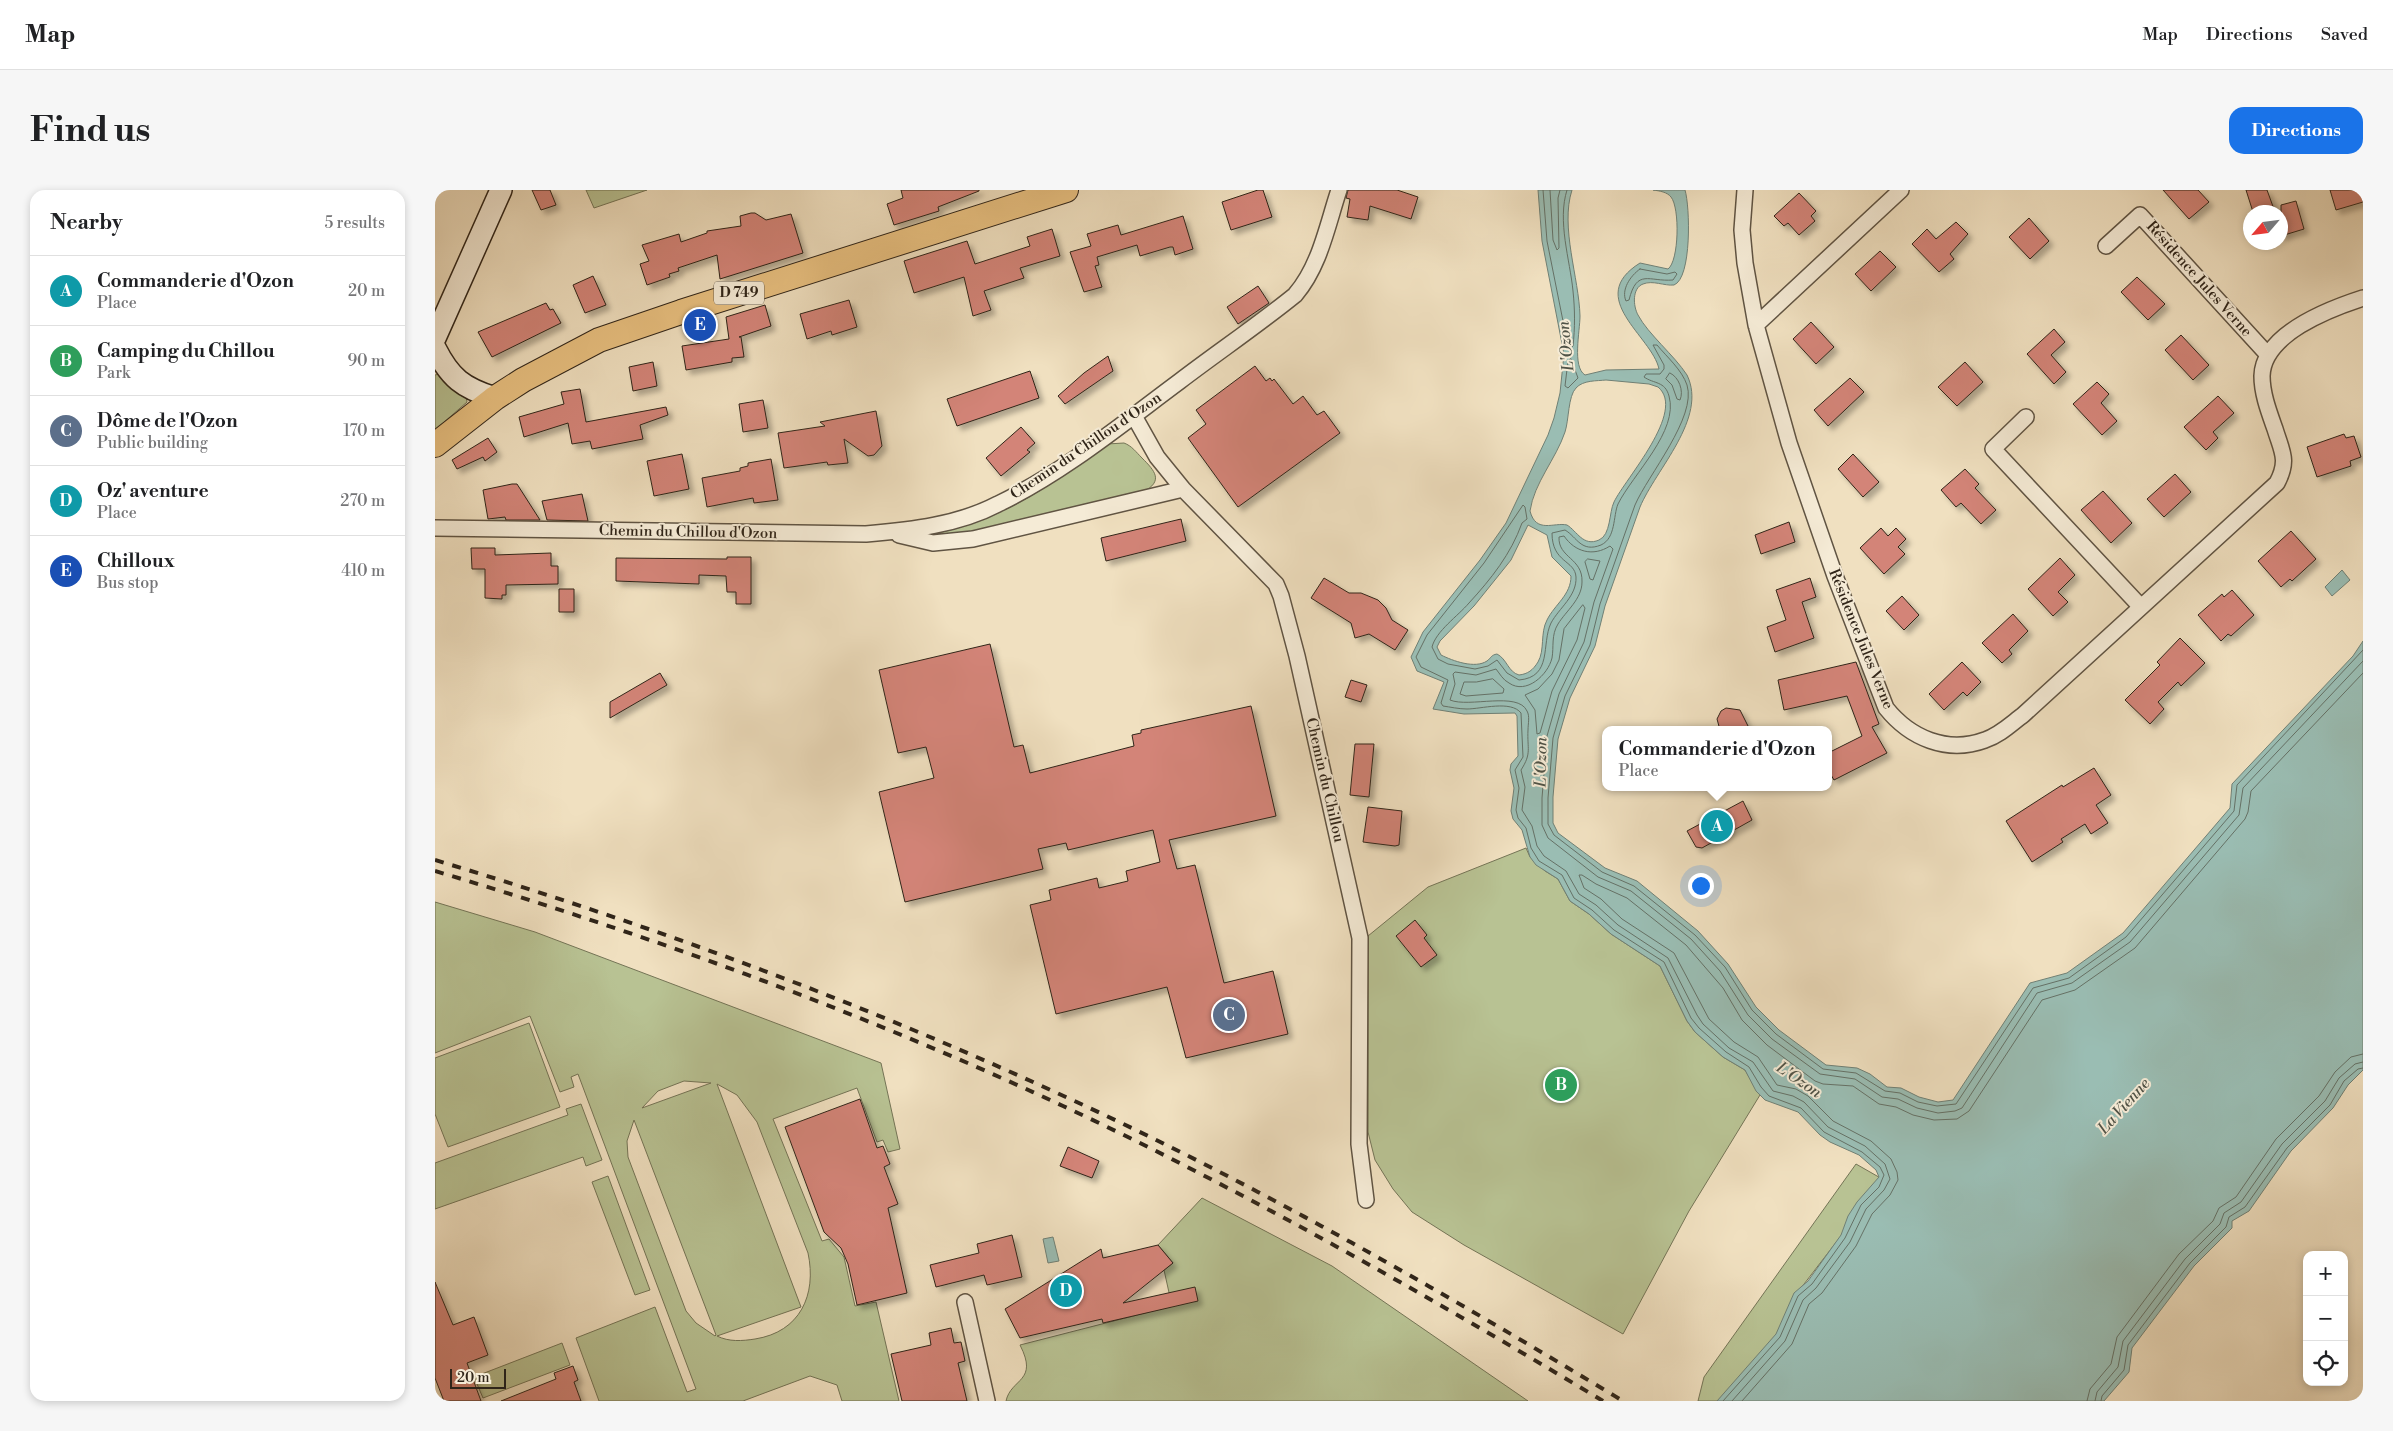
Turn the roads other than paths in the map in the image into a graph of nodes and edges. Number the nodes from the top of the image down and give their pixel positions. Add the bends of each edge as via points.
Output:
1 (501, 190) edge
2 (1066, 190) edge
3 (1339, 190) edge
4 (1745, 190) edge
5 (1901, 190) edge
6 (2106, 246) dead end
7 (2363, 298) edge
8 (1756, 325) junction
9 (437, 328) edge
10 (435, 348) edge
11 (2268, 355) junction
12 (495, 398) junction
13 (1134, 416) junction
14 (2026, 417) dead end
15 (435, 445) edge
16 (1183, 489) junction
17 (435, 528) edge
18 (888, 532) junction
19 (2141, 608) junction
20 (1366, 1200) dead end
21 (965, 1302) dead end
22 (987, 1401) edge

1 - 9 street
2 - 12 main road, D 749 via 635,326 599,340
3 - 13 street, Chemin du Chillou d'Ozon via 1315,265 1295,295
4 - 8 street, Résidence Jules Verne via 1742,230
5 - 8 street
6 - 11 street, Résidence Jules Verne via 2140,215
7 - 11 street via 2315,316
8 - 19 street, Résidence Jules Verne via 1789,443 1835,576 1886,708 1898,723 1913,734 1949,745 1985,740 2000,733
10 - 12 street via 447,370 457,380 468,389
11 - 19 street, Résidence Jules Verne via 2262,376 2265,400 2283,456 2284,470 2277,484
12 - 15 main road, D 749
13 - 16 street, Chemin du Chillou via 1157,457
13 - 18 street, Chemin du Chillou d'Ozon via 1045,478 997,505 959,519
14 - 19 street via 1993,449
16 - 18 street via 973,539 933,543
16 - 20 street, Chemin du Chillou via 1275,584 1297,656 1360,938 1359,1144
17 - 18 street, Chemin du Chillou d'Ozon via 692,533
21 - 22 street

